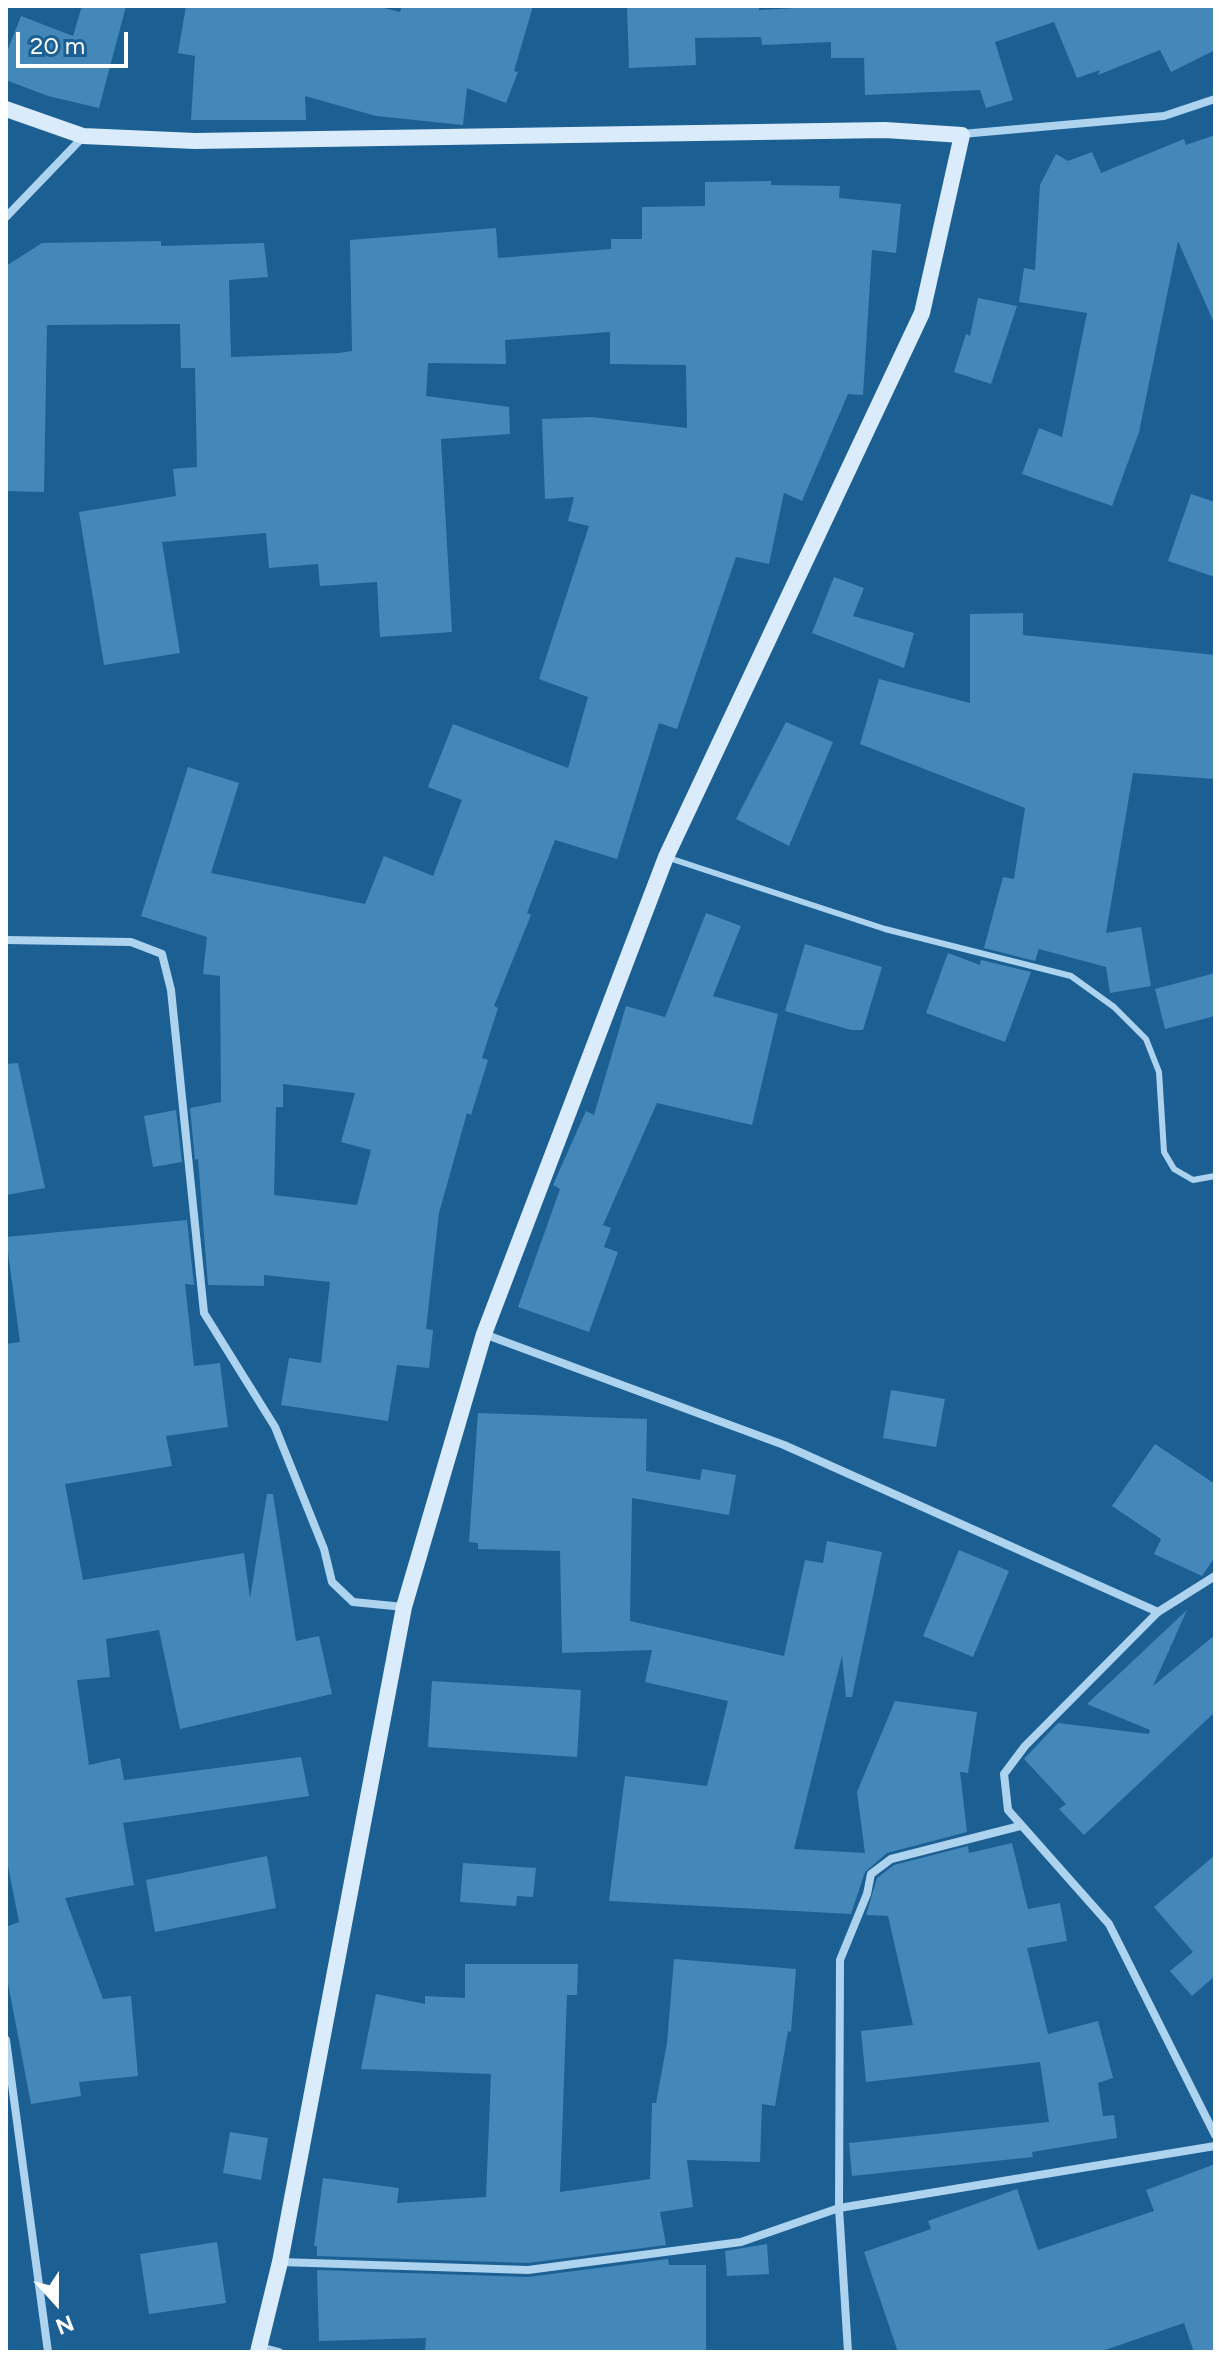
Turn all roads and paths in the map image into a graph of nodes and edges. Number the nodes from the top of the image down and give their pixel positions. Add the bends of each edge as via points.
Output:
1 (1215, 99) edge
2 (6, 109) edge
3 (962, 135) junction
4 (83, 136) junction
5 (6, 217) edge
6 (666, 857) junction
7 (6, 940) edge
8 (1215, 1176) edge
9 (484, 1334) junction
10 (1215, 1576) edge
11 (404, 1607) junction
12 (1158, 1612) junction
13 (1020, 1826) junction
14 (6, 2040) edge
15 (1215, 2135) edge
16 (1215, 2146) edge
17 (839, 2208) junction
18 (280, 2262) junction
19 (259, 2349) edge
20 (48, 2352) edge
21 (279, 2352) edge
22 (848, 2352) edge

1 - 3 street via 1164,116
2 - 4 street
3 - 4 street via 885,130 210,141
3 - 6 street via 922,313
4 - 5 street
6 - 8 lane via 885,929 1071,976 1146,1039 1159,1072 1164,1152 1174,1169 1193,1180
6 - 9 street
7 - 11 street via 131,942 162,954 171,990 204,1313 275,1427 332,1582 353,1602
9 - 11 street
9 - 12 street via 784,1445
10 - 12 street
11 - 18 street
12 - 13 street via 1025,1746 1004,1774 1008,1810
13 - 15 street via 1109,1924
13 - 17 street via 891,1859 871,1874 840,1960
14 - 20 street
16 - 17 street
17 - 18 street via 741,2242 528,2270
17 - 22 street
18 - 19 street
19 - 21 street

